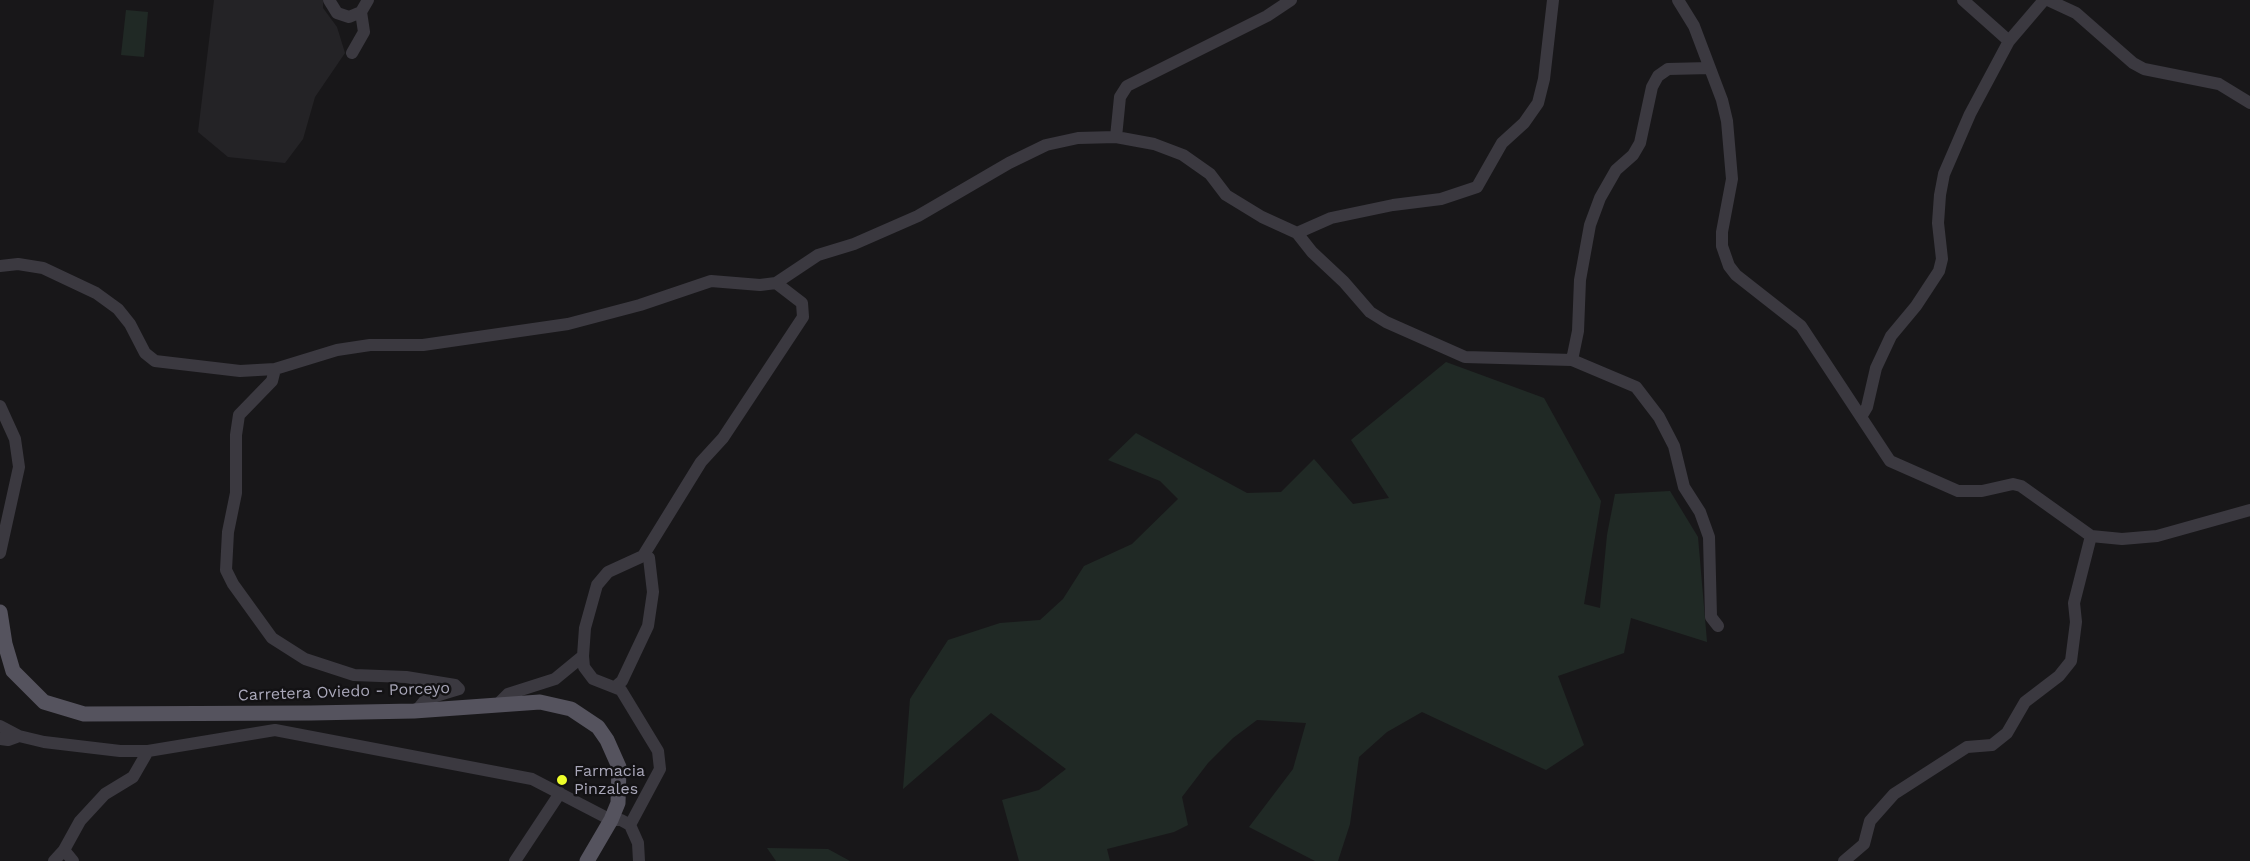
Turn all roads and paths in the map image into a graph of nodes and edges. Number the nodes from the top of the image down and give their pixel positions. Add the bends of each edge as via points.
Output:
1 (329, 0) edge
2 (368, 0) edge
3 (1291, 0) edge
4 (1553, 0) edge
5 (1678, 0) edge
6 (1963, 0) edge
7 (2046, 0) edge
8 (361, 12) junction
9 (2009, 41) junction
10 (352, 53) dead end
11 (1710, 68) junction
12 (2250, 103) edge
13 (1116, 137) junction
14 (1297, 233) junction
15 (0, 266) edge
16 (777, 284) junction
17 (1572, 360) junction
18 (275, 369) junction
19 (0, 406) edge
20 (1861, 417) junction
21 (2250, 510) edge
22 (2091, 536) junction
23 (0, 553) edge
24 (643, 556) junction
25 (0, 612) edge
26 (1718, 626) dead end
27 (583, 656) junction
28 (615, 687) junction
29 (499, 704) junction
30 (417, 710) junction
31 (0, 726) edge
32 (19, 736) junction
33 (0, 739) edge
34 (148, 751) junction
35 (560, 793) junction
36 (611, 820) junction
37 (630, 825) junction
38 (64, 850) junction
39 (54, 861) edge
40 (73, 861) edge
41 (515, 861) edge
42 (587, 861) edge
43 (639, 861) edge
44 (1844, 861) edge

1 - 8 street via 343,16
2 - 8 street
3 - 13 street via 1267,16 1127,86 1120,97
4 - 14 street via 1538,103 1502,143 1477,187 1441,199 1331,218
5 - 11 street via 1694,26
6 - 9 street
7 - 9 street
7 - 12 street via 2076,13 2144,69 2219,84
8 - 10 street via 364,32
9 - 20 street via 1944,174 1938,223 1940,271 1891,336 1876,368 1868,407
11 - 17 street via 1668,69 1652,87 1640,143 1616,170 1590,225
11 - 20 street via 1722,100 1732,158 1722,232 1729,266 1801,326
13 - 14 street via 1154,144 1183,155 1210,174 1226,195
13 - 16 street via 1046,144 918,216 818,255
14 - 17 street via 1370,312 1418,336 1465,357
15 - 18 street via 43,268 96,293 118,309 145,353 155,361 240,370
16 - 18 street via 711,281 568,324 423,345 370,345
16 - 24 street via 802,303 803,317 723,438 701,462
17 - 26 street via 1636,387 1659,417 1674,446 1684,487 1709,537 1711,617
18 - 30 street via 272,381 239,415 236,493 226,570 272,638 305,659 354,675 406,677 455,685 459,689 426,699
19 - 23 street via 15,439 19,467
20 - 22 street via 1890,460 1958,491 2021,486
21 - 22 street via 2157,536
22 - 44 street via 2076,593 2071,661 2059,676 2025,702 2007,733 1992,745 1966,747 1894,794 1870,821 1864,844
24 - 27 street via 608,572 597,585 585,628
24 - 28 street via 649,558 653,592 648,626 622,681
25 - 30 main road, Carretera Oviedo - Porceyo via 13,671 44,702 84,714
27 - 28 street via 584,668 593,679
27 - 29 street via 555,679 508,694
28 - 37 street via 621,690 658,751 660,768
29 - 30 main road, Carretera Oviedo - Porceyo
29 - 36 main road, Carretera Oviedo - Porceyo via 558,704 598,728 619,767 618,802
31 - 32 street
32 - 33 street
32 - 34 street via 120,751
34 - 35 street via 259,731 295,732 532,779
34 - 38 street via 133,777 105,794 80,821
35 - 36 street
35 - 41 street
36 - 37 street
36 - 42 main road, Carretera Oviedo - Porceyo
37 - 43 street via 638,843
38 - 39 street
38 - 40 street

